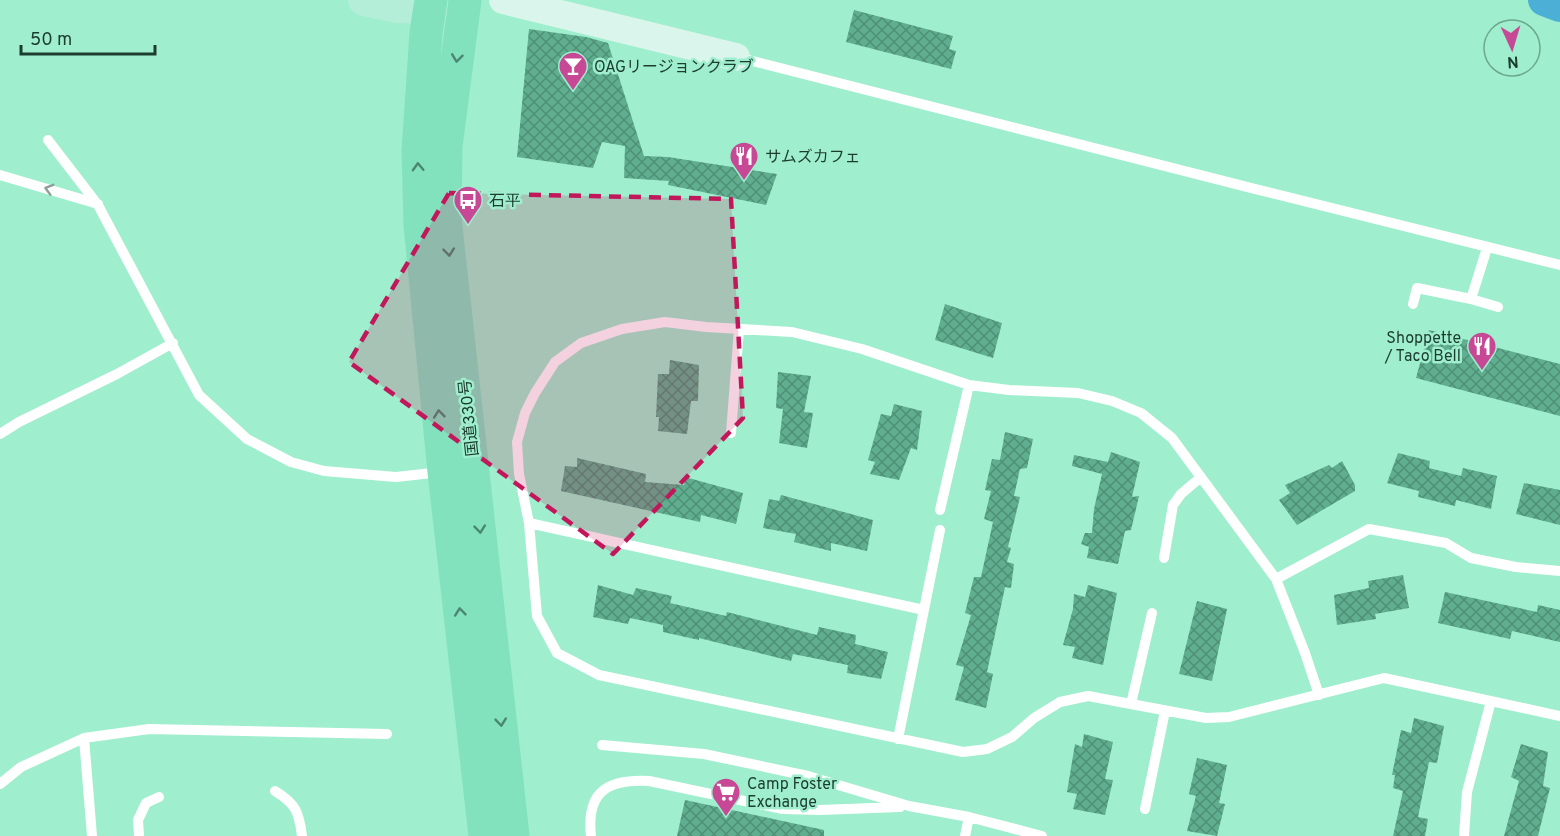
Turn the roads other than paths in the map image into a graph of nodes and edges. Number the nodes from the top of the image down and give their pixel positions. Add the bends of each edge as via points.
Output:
1 (364, 0) edge
2 (465, 0) edge
3 (503, 0) edge
4 (436, 3) edge
5 (736, 57) joint
6 (48, 140) dead end
7 (0, 175) edge
8 (98, 205) junction
9 (1487, 248) junction
10 (1560, 265) edge
11 (1471, 299) junction
12 (1413, 304) dead end
13 (1498, 307) dead end
14 (739, 329) junction
15 (172, 343) junction
16 (969, 385) junction
17 (730, 433) dead end
18 (0, 434) edge
19 (459, 471) junction
20 (1201, 477) junction
21 (940, 510) dead end
22 (529, 523) junction
23 (940, 530) dead end
24 (1164, 558) dead end
25 (1560, 570) edge
26 (1276, 579) junction
27 (924, 610) junction
28 (1152, 613) dead end
29 (1319, 695) junction
30 (1491, 701) junction
31 (1131, 704) junction
32 (1165, 711) junction
33 (1560, 716) edge
34 (387, 734) dead end
35 (84, 738) junction
36 (898, 739) junction
37 (602, 745) dead end
38 (0, 784) edge
39 (275, 791) dead end
40 (159, 797) dead end
41 (909, 807) junction
42 (1145, 809) dead end
43 (969, 818) junction
44 (92, 836) edge
45 (139, 836) edge
46 (302, 836) edge
47 (485, 836) edge
48 (513, 836) edge
49 (591, 836) edge
50 (965, 836) edge
51 (1042, 836) edge
52 (1464, 836) edge

1 - 4 main road via 398,7
2 -> 19 highway, 国道330号 via 446,146 445,218
3 - 5 street
19 -> 4 highway, 国道330号 via 420,225 418,151
5 - 9 lane
6 - 8 lane
8 -> 7 lane
8 - 15 lane
9 - 10 lane
9 - 11 lane
11 - 12 lane via 1418,288
11 - 13 lane
14 - 16 lane via 802,334 862,349
14 - 17 lane
14 - 22 lane via 665,322 622,329 581,343 555,362 525,413 517,442
15 - 18 lane
15 - 19 lane via 199,395 247,439 291,462 324,471 396,477
16 - 20 lane via 1078,393 1122,405 1141,413 1172,438
16 - 21 lane
47 -> 19 highway, 国道330号
19 -> 48 highway, 国道330号
20 - 24 lane via 1173,505
20 - 26 lane
22 - 27 lane
22 - 36 lane via 537,616 557,653 599,675
23 - 27 lane
25 - 26 lane via 1471,558 1446,543 1369,529
26 - 29 lane
27 - 36 lane
28 - 31 lane
29 - 30 lane via 1384,678
29 - 32 lane via 1229,717 1206,718
30 - 33 lane
30 - 52 lane via 1467,792
31 - 32 lane
31 - 36 lane via 1088,696 1060,702 1012,737 987,749 963,752
32 - 42 lane
34 - 35 lane via 159,729
35 - 38 lane via 21,767
35 - 44 lane
37 - 41 lane via 704,754 808,776
39 - 46 lane via 291,801
40 - 45 lane via 146,803 138,820
41 - 43 lane
41 - 49 lane via 783,809 633,780 612,784 601,791 592,804
43 - 50 lane
43 - 51 lane

